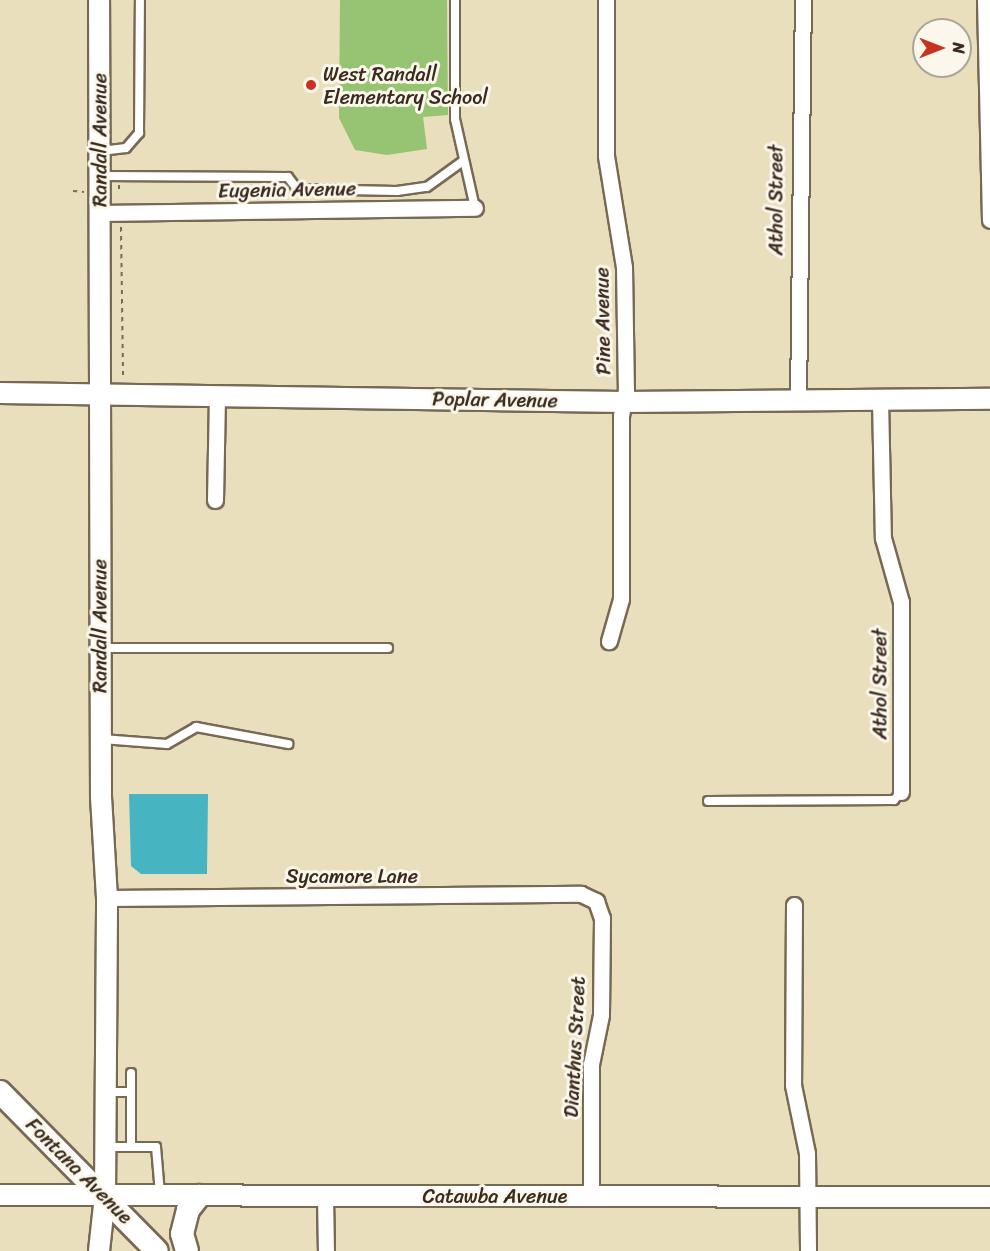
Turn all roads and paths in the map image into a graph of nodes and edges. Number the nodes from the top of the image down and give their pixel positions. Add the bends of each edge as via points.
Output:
1 (99, 0) edge
2 (140, 0) edge
3 (454, 0) edge
4 (606, 0) edge
5 (803, 0) edge
6 (985, 0) edge
7 (100, 151) junction
8 (463, 161) junction
9 (100, 176) junction
10 (475, 208) joint
11 (100, 213) junction
12 (990, 220) edge
13 (121, 227) dead end
14 (123, 379) dead end
15 (0, 393) edge
16 (100, 393) junction
17 (217, 395) junction
18 (880, 399) junction
19 (990, 399) edge
20 (798, 401) junction
21 (624, 402) junction
22 (215, 500) dead end
23 (609, 641) dead end
24 (100, 648) junction
25 (388, 648) dead end
26 (101, 739) junction
27 (288, 744) dead end
28 (900, 792) joint
29 (708, 801) dead end
30 (107, 898) junction
31 (596, 900) joint
32 (794, 905) dead end
33 (131, 1073) dead end
34 (0, 1092) edge
35 (105, 1092) junction
36 (131, 1092) junction
37 (131, 1146) junction
38 (105, 1147) junction
39 (0, 1195) edge
40 (105, 1196) junction
41 (160, 1196) junction
42 (199, 1196) junction
43 (325, 1196) junction
44 (591, 1196) junction
45 (808, 1196) junction
46 (990, 1197) edge
47 (99, 1251) edge
48 (157, 1251) edge
49 (187, 1251) edge
50 (326, 1251) edge
51 (808, 1251) edge

1 - 7 street, Randall Avenue
2 - 7 lane via 139,132 126,148
3 - 8 lane via 455,119
4 - 21 street, Pine Avenue via 606,156 624,267
5 - 20 street, Athol Street via 797,149
6 - 12 street
7 - 9 street, Randall Avenue
8 - 9 lane via 427,187 397,191 297,189 288,177
8 - 10 lane
9 - 11 street, Randall Avenue
10 - 11 street, Eugenia Avenue
11 - 16 street, Randall Avenue
13 - 14 path
15 - 16 street, Poplar Avenue
16 - 17 street, Poplar Avenue
16 - 24 street, Randall Avenue
17 - 21 street, Poplar Avenue
17 - 22 street
18 - 19 street, Poplar Avenue
18 - 20 street, Poplar Avenue
18 - 28 street, Athol Street via 883,538 901,602
20 - 21 street, Poplar Avenue
21 - 23 street, Pine Avenue via 621,598
24 - 25 lane
24 - 26 street, Randall Avenue
26 - 27 lane via 168,744 196,727
26 - 30 street, Randall Avenue
28 - 29 lane via 894,800
30 - 31 street, Sycamore Lane via 581,894
30 - 35 street, Randall Avenue
31 - 44 street, Dianthus Street via 602,918 601,1016 591,1064
32 - 45 street via 793,1085 807,1153
33 - 36 lane
34 - 40 main road, Fontana Avenue
35 - 36 lane
35 - 38 street, Randall Avenue
36 - 37 lane
37 - 38 lane
37 - 41 lane via 160,1151
38 - 40 street, Randall Avenue
39 - 40 street, Catawba Avenue
40 - 41 street, Catawba Avenue
40 - 47 street, Randall Avenue
40 - 48 main road, Fontana Avenue
41 - 42 street, Catawba Avenue
42 - 43 street, Catawba Avenue
42 - 49 main road via 184,1227
43 - 44 street, Catawba Avenue
43 - 50 street
44 - 45 street, Catawba Avenue
45 - 46 street, Catawba Avenue
45 - 51 street

